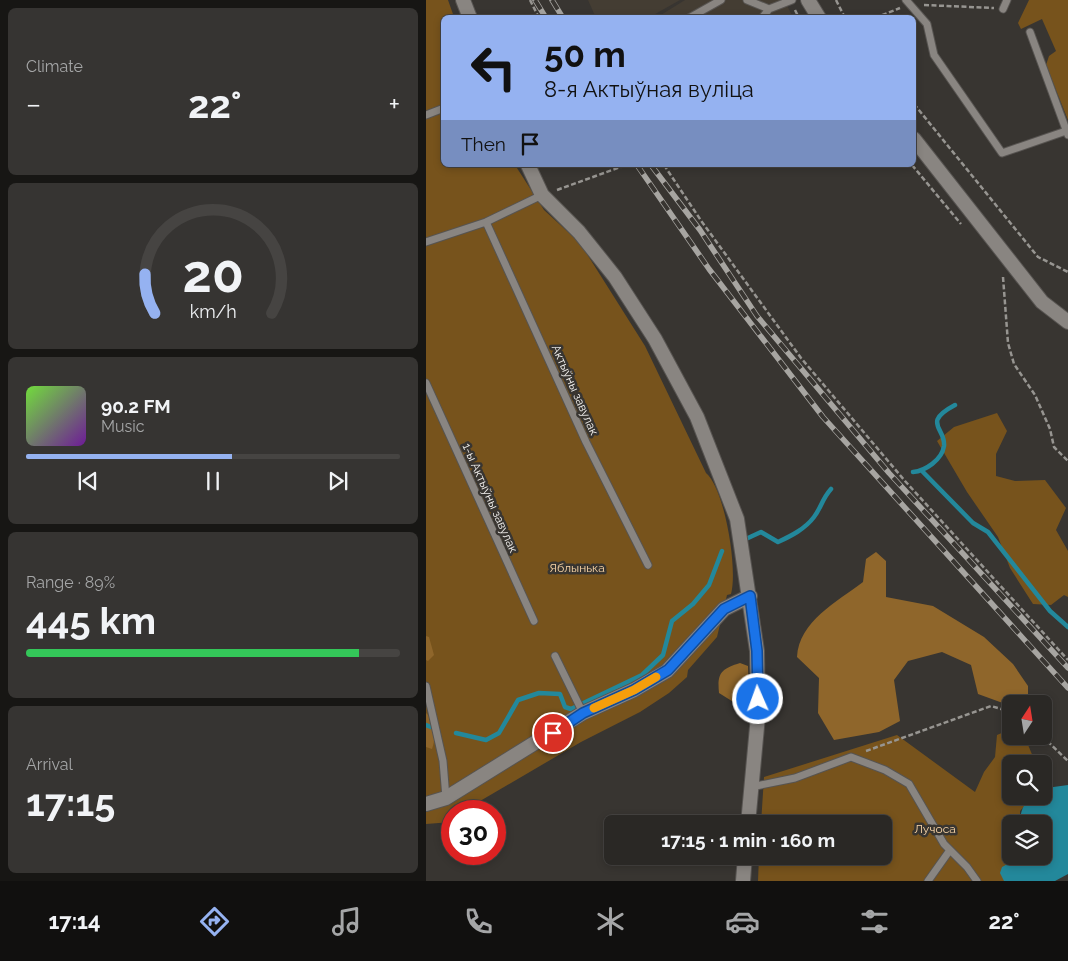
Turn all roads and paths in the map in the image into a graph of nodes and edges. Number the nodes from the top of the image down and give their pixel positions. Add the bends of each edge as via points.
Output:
1 (463, 0) edge
2 (530, 0) edge
3 (721, 0) edge
4 (747, 0) edge
5 (792, 0) edge
6 (808, 0) edge
7 (836, 0) edge
8 (1007, 0) edge
9 (908, 2) edge
10 (1002, 8) joint
11 (769, 9) junction
12 (469, 15) edge
13 (538, 15) edge
14 (694, 15) edge
15 (764, 15) edge
16 (817, 15) edge
17 (844, 15) edge
18 (881, 15) edge
19 (1030, 32) dead end
20 (916, 106) edge
21 (441, 109) edge
22 (426, 114) edge
23 (1067, 133) edge
24 (916, 142) edge
25 (529, 167) edge
26 (620, 167) edge
27 (665, 167) edge
28 (914, 167) edge
29 (542, 195) junction
30 (486, 222) junction
31 (961, 225) dead end
32 (426, 242) edge
33 (997, 269) dead end
34 (1068, 272) edge
35 (1068, 322) edge
36 (426, 383) edge
37 (1068, 461) edge
38 (648, 565) dead end
39 (750, 596) junction
40 (534, 622) dead end
41 (555, 656) dead end
42 (1068, 660) edge
43 (426, 686) edge
44 (1002, 709) edge
45 (582, 711) junction
46 (1051, 745) edge
47 (851, 757) junction
48 (1068, 761) edge
49 (750, 787) junction
50 (446, 798) junction
51 (426, 804) edge
52 (748, 815) edge
53 (950, 850) junction
54 (744, 865) edge
55 (743, 881) edge
56 (928, 881) edge
57 (977, 881) edge

1 - 12 street
2 - 13 path
3 - 14 lane
4 - 11 lane
5 - 11 lane
6 - 16 street
7 - 17 path
8 - 10 lane
9 - 10 path
9 - 18 path
9 - 23 lane via 927,24 934,54 1002,153
11 - 15 lane
19 - 23 lane
20 - 34 path via 1038,258
21 - 22 lane
24 - 35 street via 1042,302
25 - 29 street
26 - 29 path
27 - 42 path via 801,358 905,481
28 - 31 path
29 - 30 lane
29 - 39 street via 579,232 615,278 655,339 697,417 737,519
30 - 32 lane
30 - 38 lane, Актыўны завулак via 586,442
33 - 37 path via 1003,277 1008,343 1014,364 1035,395 1054,446
36 - 40 lane, 1-ы Актыўны завулак
39 - 45 street via 724,609 668,670 634,690
39 - 49 street via 757,651 758,716
41 - 45 lane
43 - 50 lane via 443,761
44 - 47 path via 992,706
45 - 50 street
46 - 48 path
47 - 49 lane via 795,778
47 - 53 lane via 886,770 909,784
49 - 52 street
50 - 51 street
53 - 56 lane
53 - 57 lane
54 - 55 street

